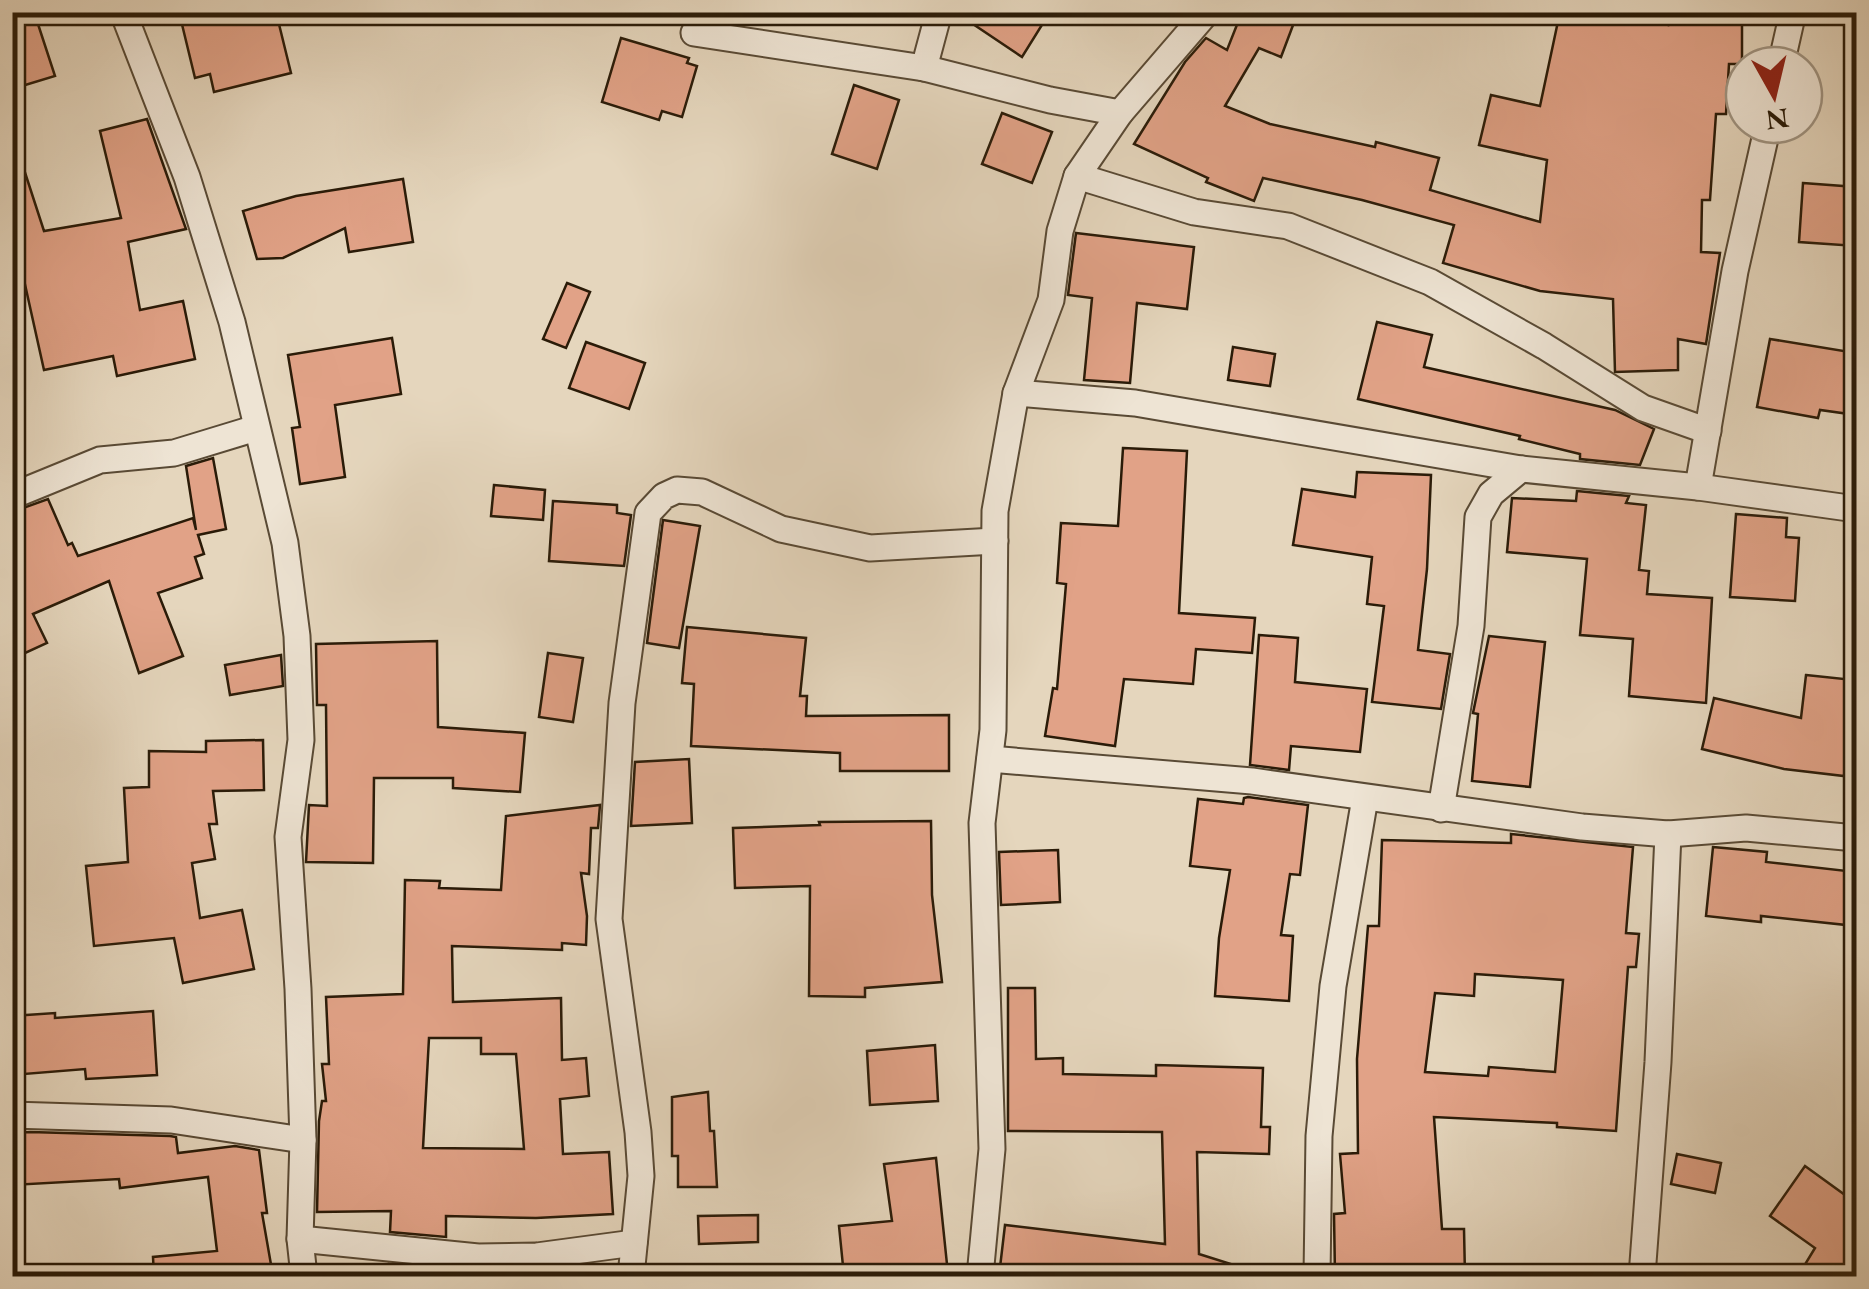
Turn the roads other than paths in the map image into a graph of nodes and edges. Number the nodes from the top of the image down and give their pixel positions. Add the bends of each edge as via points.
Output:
1 (123, 12) edge
2 (938, 12) edge
3 (1207, 12) edge
4 (1793, 12) edge
5 (694, 33) dead end
6 (1786, 45) edge
7 (924, 68) junction
8 (1120, 113) junction
9 (1764, 145) edge
10 (1077, 176) junction
11 (1016, 393) junction
12 (256, 428) junction
13 (1708, 430) junction
14 (1522, 468) junction
15 (1698, 487) junction
16 (12, 496) edge
17 (1856, 510) edge
18 (995, 541) junction
19 (990, 758) junction
20 (1365, 798) junction
21 (1441, 809) junction
22 (1668, 834) junction
23 (1856, 838) edge
24 (12, 1115) edge
25 (304, 1140) junction
26 (300, 1239) junction
27 (634, 1242) junction
28 (304, 1276) edge
29 (631, 1276) edge
30 (980, 1276) edge
31 (1317, 1276) edge
32 (1642, 1276) edge

1 - 12 street via 187,177
2 - 7 street
3 - 8 street
4 - 6 street
5 - 7 street
7 - 8 street
8 - 10 street
9 - 13 street
10 - 11 street via 1060,231 1051,300
10 - 13 street via 1194,212 1288,226 1430,282 1643,408
11 - 14 street via 1135,403
11 - 18 street
12 - 16 street via 174,452 100,460
12 - 25 street via 286,543 297,636 301,740 288,837
13 - 15 street
14 - 15 street
14 - 21 street via 1491,494 1478,516 1471,626
15 - 17 street
18 - 19 street
18 - 27 street via 870,548 781,529 702,492 677,490 648,513 622,704 609,919 638,1132
19 - 20 street
19 - 30 street via 982,824 992,1149
20 - 21 street
20 - 31 street via 1333,986 1319,1136
21 - 22 street
22 - 23 street via 1746,828
22 - 32 street
24 - 25 street via 170,1120
25 - 26 street
26 - 27 street via 478,1257
26 - 28 street
27 - 29 street

